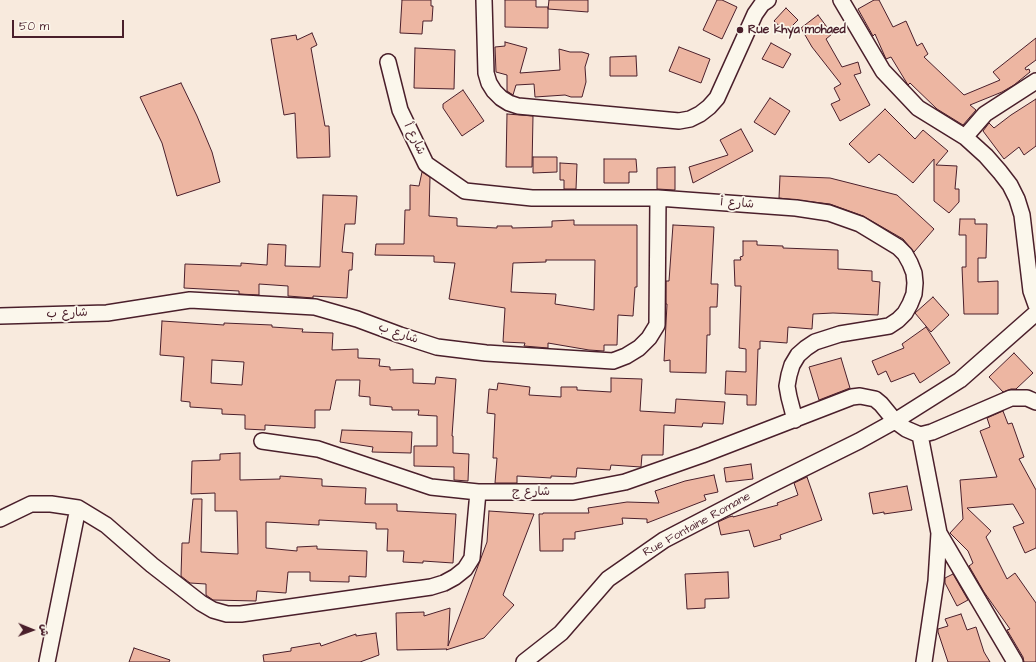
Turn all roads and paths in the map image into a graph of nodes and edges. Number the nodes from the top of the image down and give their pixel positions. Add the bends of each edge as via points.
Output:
1 (484, 0) edge
2 (768, 0) edge
3 (841, 0) edge
4 (388, 62) dead end
5 (1036, 81) edge
6 (965, 137) junction
7 (658, 198) junction
8 (1036, 306) edge
9 (1036, 313) edge
10 (0, 316) edge
11 (1036, 402) edge
12 (795, 420) junction
13 (894, 421) junction
14 (920, 435) junction
15 (262, 441) dead end
16 (478, 492) junction
17 (78, 508) junction
18 (0, 519) edge
19 (939, 533) junction
20 (47, 662) edge
21 (524, 662) edge
22 (924, 662) edge
23 (1015, 662) edge

1 - 2 street via 486,73 494,91 509,103 518,106 679,121 700,114 716,98 755,14
3 - 6 street via 883,71 918,108
4 - 7 street, شارع أ via 400,110 426,164 465,192 532,198
5 - 6 street via 985,114
6 - 8 street via 1000,172 1017,199 1022,215 1031,291
7 - 10 street, شارع ب via 657,325 639,348 613,361 486,353 437,347 315,307 190,300 107,313
7 - 12 street, شارع أ via 796,208 829,213 860,224 905,254 914,273 914,294 898,320 889,326 840,334 815,342 798,355 792,365 787,386
9 - 13 street, Rue Fontaine Romane via 960,380
11 - 14 street via 1027,398 1011,398
12 - 13 street, شارع ج via 860,396 881,404
12 - 16 street, شارع ج via 625,482 573,492
13 - 14 street
13 - 21 street, Rue Fontaine Romane via 664,540 608,579 561,633
14 - 19 street
15 - 16 street, شارع ج via 318,448 431,487
16 - 17 street via 472,558 465,569 444,583 241,614 227,614 201,603 106,525
17 - 18 street via 31,504
17 - 20 street
19 - 22 street via 936,581
19 - 23 street

